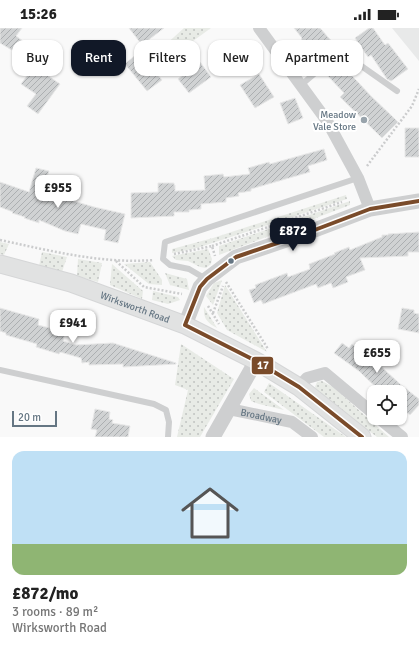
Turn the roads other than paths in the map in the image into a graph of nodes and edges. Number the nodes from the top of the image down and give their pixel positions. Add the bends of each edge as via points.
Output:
1 (259, 28) edge
2 (301, 85) junction
3 (397, 91) dead end
4 (358, 178) junction
5 (419, 201) edge
6 (370, 208) junction
7 (0, 264) edge
8 (207, 279) junction
9 (185, 325) junction
10 (259, 363) junction
11 (0, 370) edge
12 (299, 387) junction
13 (367, 408) edge
14 (229, 409) junction
15 (387, 425) edge
16 (168, 437) edge
17 (213, 437) edge
18 (312, 437) edge
19 (362, 437) edge
20 (402, 437) edge

1 - 2 street
2 - 3 lane via 333,58 344,56
2 - 4 street via 328,121
4 - 6 street
4 - 8 lane via 165,242 162,259 170,265 189,269
5 - 6 street
6 - 8 street via 236,257 222,274
7 - 9 main road, Wirksworth Road via 71,283
8 - 9 street via 200,288
9 - 10 main road
10 - 12 main road
10 - 14 street
11 - 16 lane via 154,404 166,410 169,422
12 - 13 street via 307,378 325,374
12 - 19 main road
14 - 17 street
14 - 18 street, Broadway via 292,422
15 - 20 street

